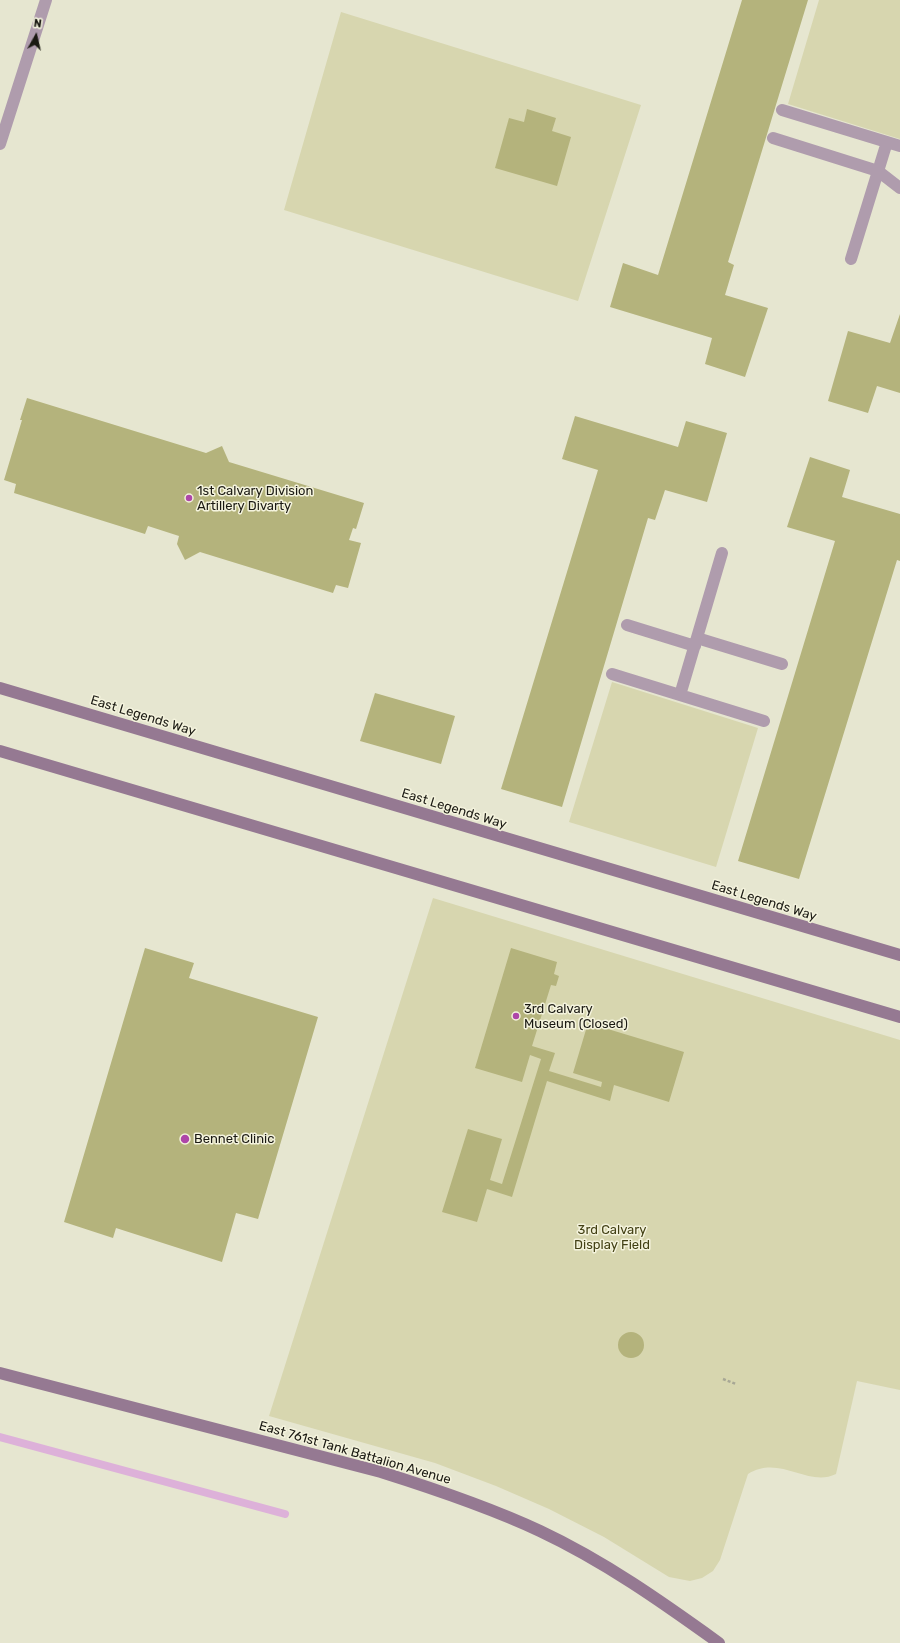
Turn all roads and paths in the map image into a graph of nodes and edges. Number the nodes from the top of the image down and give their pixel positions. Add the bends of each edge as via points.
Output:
1 (46, 0) edge
2 (782, 110) dead end
3 (773, 138) dead end
4 (887, 142) junction
5 (0, 144) edge
6 (900, 146) edge
7 (878, 171) junction
8 (900, 188) edge
9 (851, 259) dead end
10 (722, 553) dead end
11 (627, 625) dead end
12 (696, 642) junction
13 (782, 664) dead end
14 (612, 674) dead end
15 (0, 688) edge
16 (680, 695) junction
17 (764, 721) dead end
18 (0, 751) edge
19 (900, 955) edge
20 (900, 1017) edge
21 (0, 1372) edge
22 (723, 1379) dead end
23 (736, 1384) dead end
24 (713, 1641) edge

1 - 5 street
2 - 4 street
3 - 7 street
4 - 6 street
4 - 7 street
7 - 8 street
7 - 9 street
10 - 12 street
11 - 12 street
12 - 13 street
12 - 16 street
14 - 16 street
15 - 19 street, East Legends Way
16 - 17 street
18 - 20 street
21 - 24 street, East 761st Tank Battalion Avenue via 381,1472 491,1509 585,1555 643,1590
22 - 23 path

